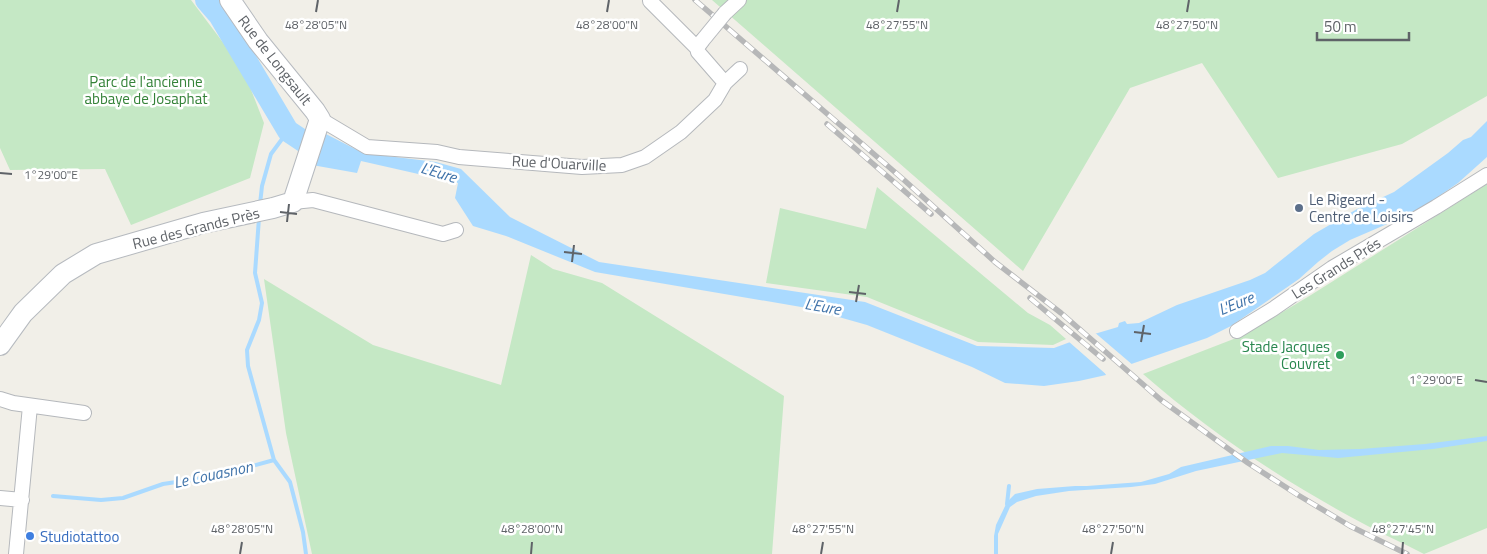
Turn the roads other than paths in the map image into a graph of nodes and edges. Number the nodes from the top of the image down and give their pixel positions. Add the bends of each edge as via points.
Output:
1 (230, 0) edge
2 (739, 0) edge
3 (650, 1) edge
4 (700, 45) junction
5 (740, 69) dead end
6 (725, 83) junction
7 (319, 123) junction
8 (1487, 175) edge
9 (293, 202) junction
10 (456, 230) dead end
11 (1237, 331) dead end
12 (0, 346) edge
13 (0, 399) edge
14 (30, 406) junction
15 (84, 414) dead end
16 (0, 498) edge
17 (22, 500) junction
18 (16, 554) edge

1 - 7 street, Rue de Longsault via 258,41 315,111
2 - 4 street, bridge
3 - 4 street
4 - 6 street via 698,52
5 - 6 street, Rue d'Ouarville
6 - 7 street, Rue d'Ouarville via 715,100 681,132 645,157 622,165 582,167 374,148
7 - 9 street
8 - 11 street, Les Grands Prés via 1332,268
9 - 10 street, Rue des Grands Près via 312,200 443,234
9 - 12 street, Rue des Grands Près via 202,223 96,254 63,274 23,313
13 - 14 street
14 - 15 street
14 - 17 street
16 - 17 street
17 - 18 street

